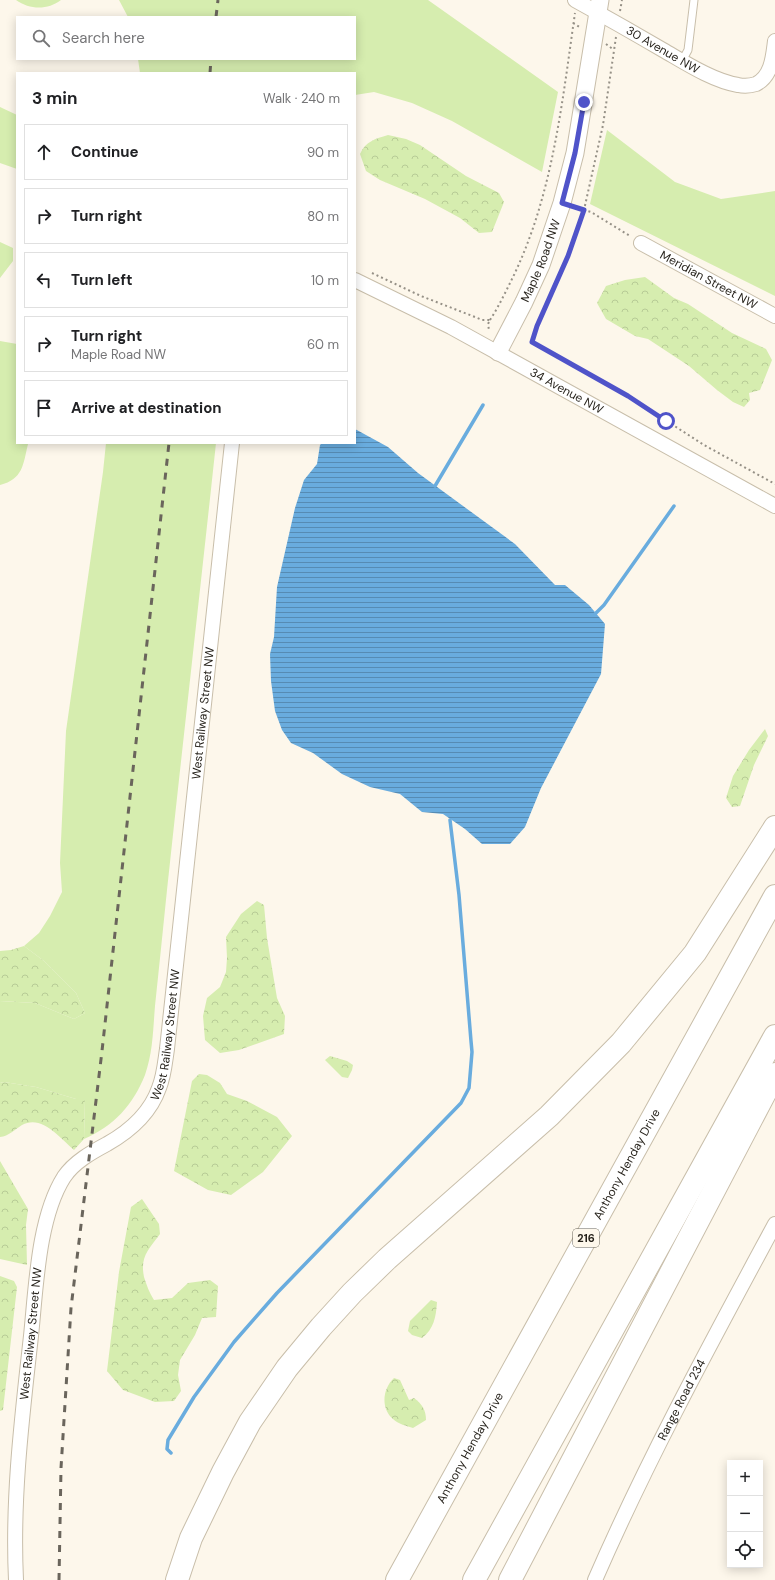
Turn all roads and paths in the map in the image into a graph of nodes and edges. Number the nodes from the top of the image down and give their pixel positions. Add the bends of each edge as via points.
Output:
1 (622, 0) edge
2 (694, 0) edge
3 (599, 6) edge
4 (575, 7) edge
5 (620, 13) dead end
6 (573, 23) junction
7 (582, 29) dead end
8 (616, 38) dead end
9 (775, 41) edge
10 (608, 45) dead end
11 (615, 50) junction
12 (682, 61) junction
13 (562, 203) junction
14 (584, 210) junction
15 (641, 243) joint
16 (368, 271) dead end
17 (356, 280) edge
18 (775, 316) edge
19 (490, 320) junction
20 (490, 330) dead end
21 (498, 352) junction
22 (232, 444) edge
23 (775, 484) edge
24 (775, 506) edge
25 (775, 828) edge
26 (775, 896) edge
27 (775, 1036) edge
28 (775, 1074) edge
29 (775, 1224) edge
30 (16, 1580) edge
31 (177, 1580) edge
32 (397, 1580) edge
33 (474, 1580) edge
34 (510, 1580) edge
35 (595, 1580) edge

1 - 5 path
2 - 12 lane via 688,50
3 - 4 street, 30 Avenue NW
3 - 12 street, 30 Avenue NW
3 - 13 street, Maple Road NW via 575,153
4 - 6 path
6 - 7 path
6 - 19 path via 548,182 518,266
8 - 11 path
9 - 12 street, 30 Avenue NW via 769,70 755,84 737,85
10 - 11 path
11 - 14 path via 603,125
13 - 14 path
13 - 21 street, Maple Road NW via 541,265
14 - 15 path
14 - 23 path via 532,342 628,396 704,445
15 - 18 street, Meridian Street NW
16 - 19 path via 421,296 482,320
17 - 21 street, 34 Avenue NW
19 - 20 path
21 - 24 street, 34 Avenue NW
22 - 30 street, West Railway Street NW via 160,1087 139,1121 125,1134 89,1154 70,1170 58,1188 48,1213 37,1277 18,1453
25 - 31 highway via 695,953 621,1043 549,1116 386,1259 321,1327 287,1368 250,1422 223,1472 191,1538
26 - 32 highway, Anthony Henday Drive / 216
27 - 33 highway
28 - 34 highway
29 - 35 street, Range Road 234 via 622,1518

